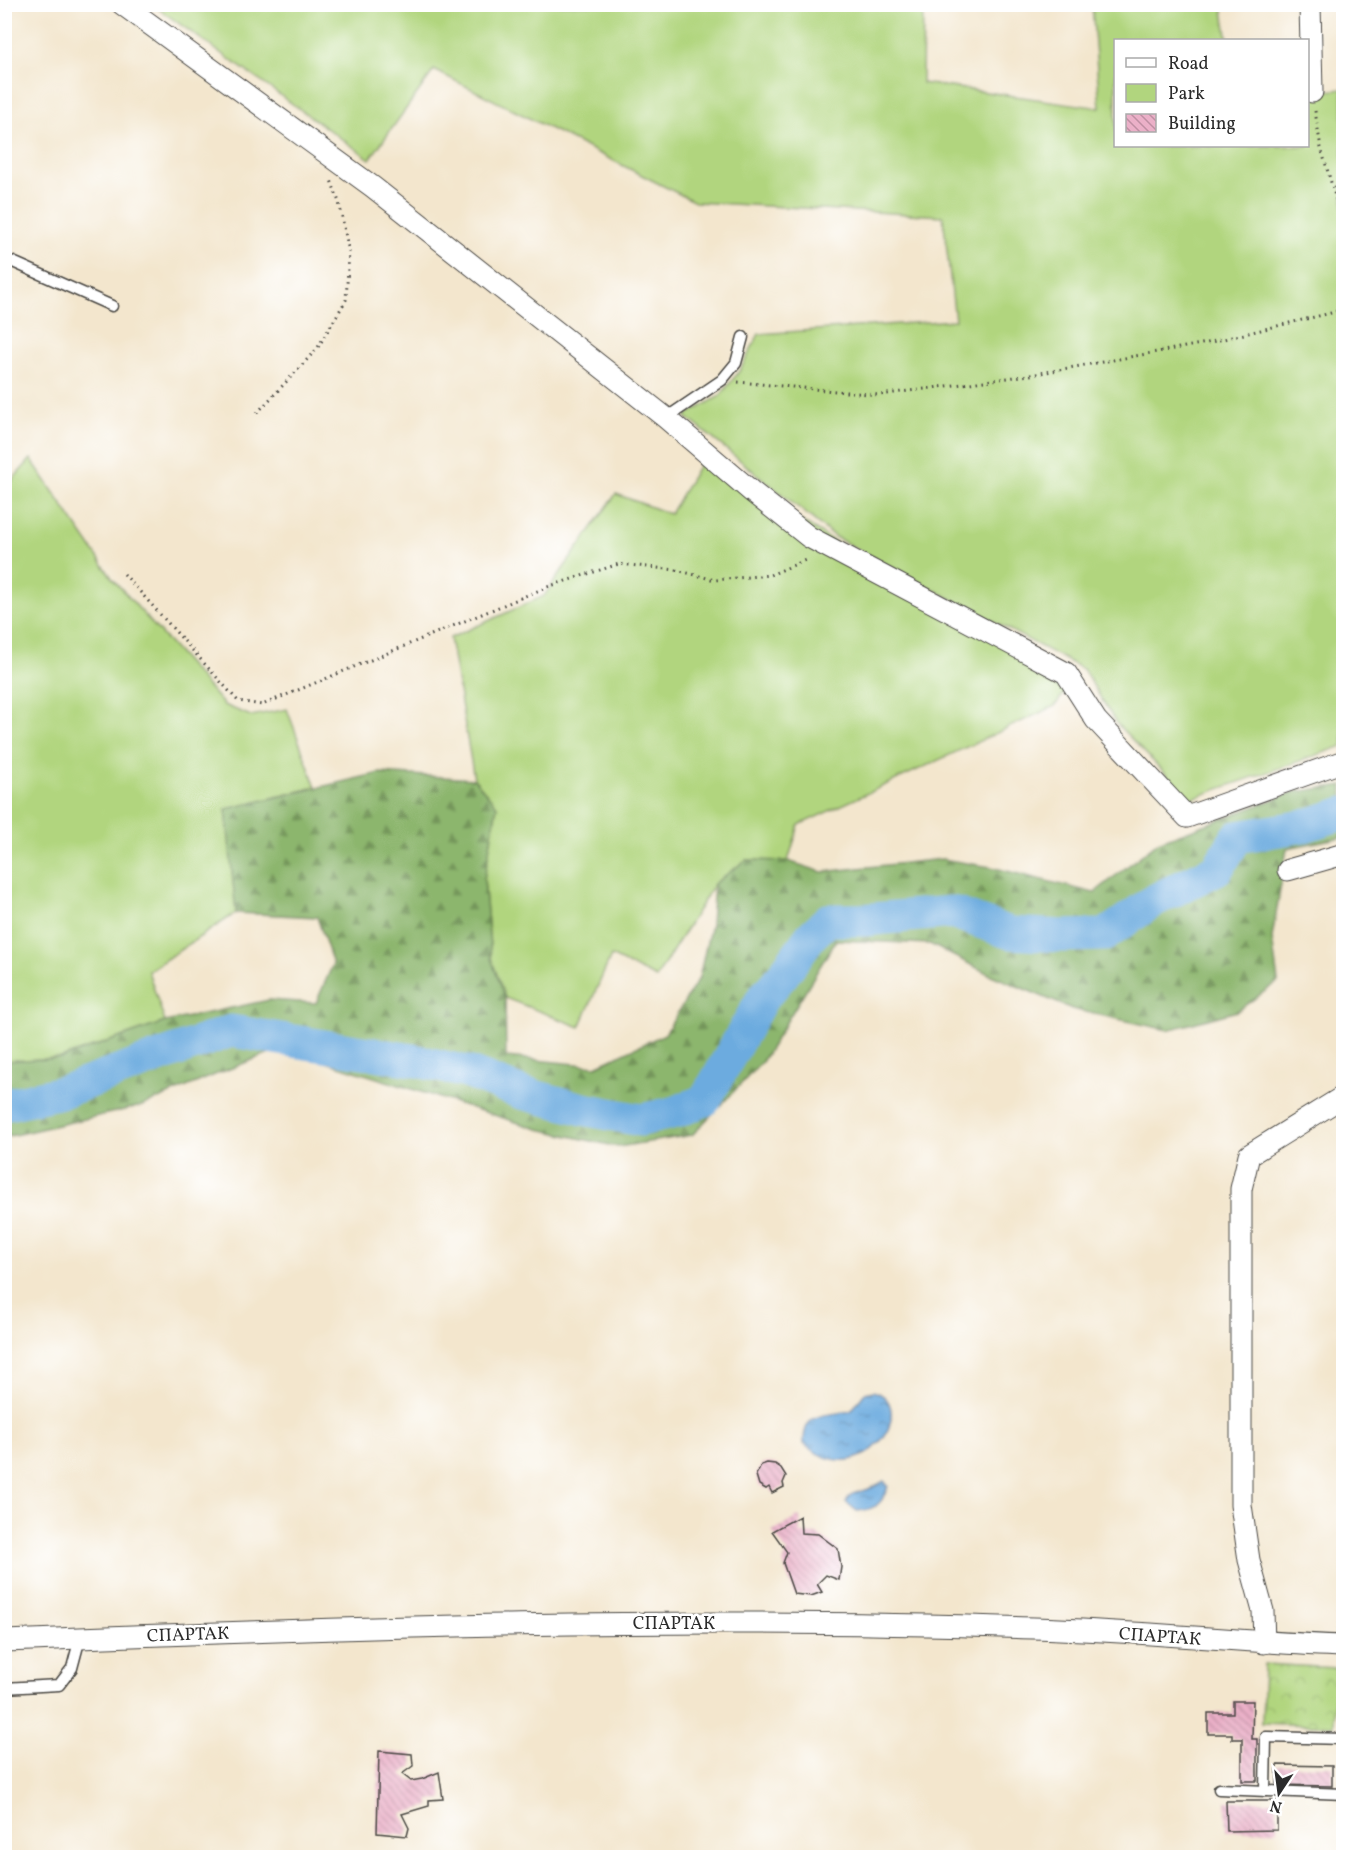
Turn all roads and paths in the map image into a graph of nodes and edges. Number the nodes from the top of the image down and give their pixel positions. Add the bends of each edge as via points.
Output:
1 (122, 4) edge
2 (1310, 4) edge
3 (1312, 92) joint
4 (325, 152) junction
5 (1344, 227) edge
6 (4, 258) edge
7 (112, 306) dead end
8 (1344, 307) edge
9 (743, 337) dead end
10 (722, 380) junction
11 (257, 413) dead end
12 (666, 418) junction
13 (832, 549) junction
14 (124, 574) dead end
15 (1344, 761) edge
16 (1344, 854) edge
17 (1288, 870) dead end
18 (1344, 1096) edge
19 (80, 1638) junction
20 (4, 1641) edge
21 (1264, 1643) junction
22 (1344, 1646) edge
23 (4, 1688) edge
24 (1344, 1739) edge
25 (1220, 1789) dead end
26 (1265, 1791) junction
27 (1344, 1794) edge

1 - 4 street
2 - 3 street
3 - 5 path via 1321,148
4 - 11 path via 349,252 346,300 317,349
4 - 12 street
6 - 7 lane
8 - 10 path via 1207,344 1030,375 879,395
9 - 10 lane via 736,363
10 - 12 lane
12 - 13 street via 809,537
13 - 14 path via 770,575 715,580 676,570 619,564 547,587 262,705 238,701
13 - 15 street via 1066,673 1096,720 1187,818
16 - 17 street
18 - 21 street via 1249,1155 1241,1189 1241,1505 1249,1560 1263,1611
19 - 20 street, СПАРТАК
19 - 21 street, СПАРТАК via 681,1622 1036,1628
19 - 23 lane via 72,1668 59,1685
21 - 22 street, СПАРТАК
24 - 26 lane via 1266,1737
25 - 26 lane
26 - 27 lane

